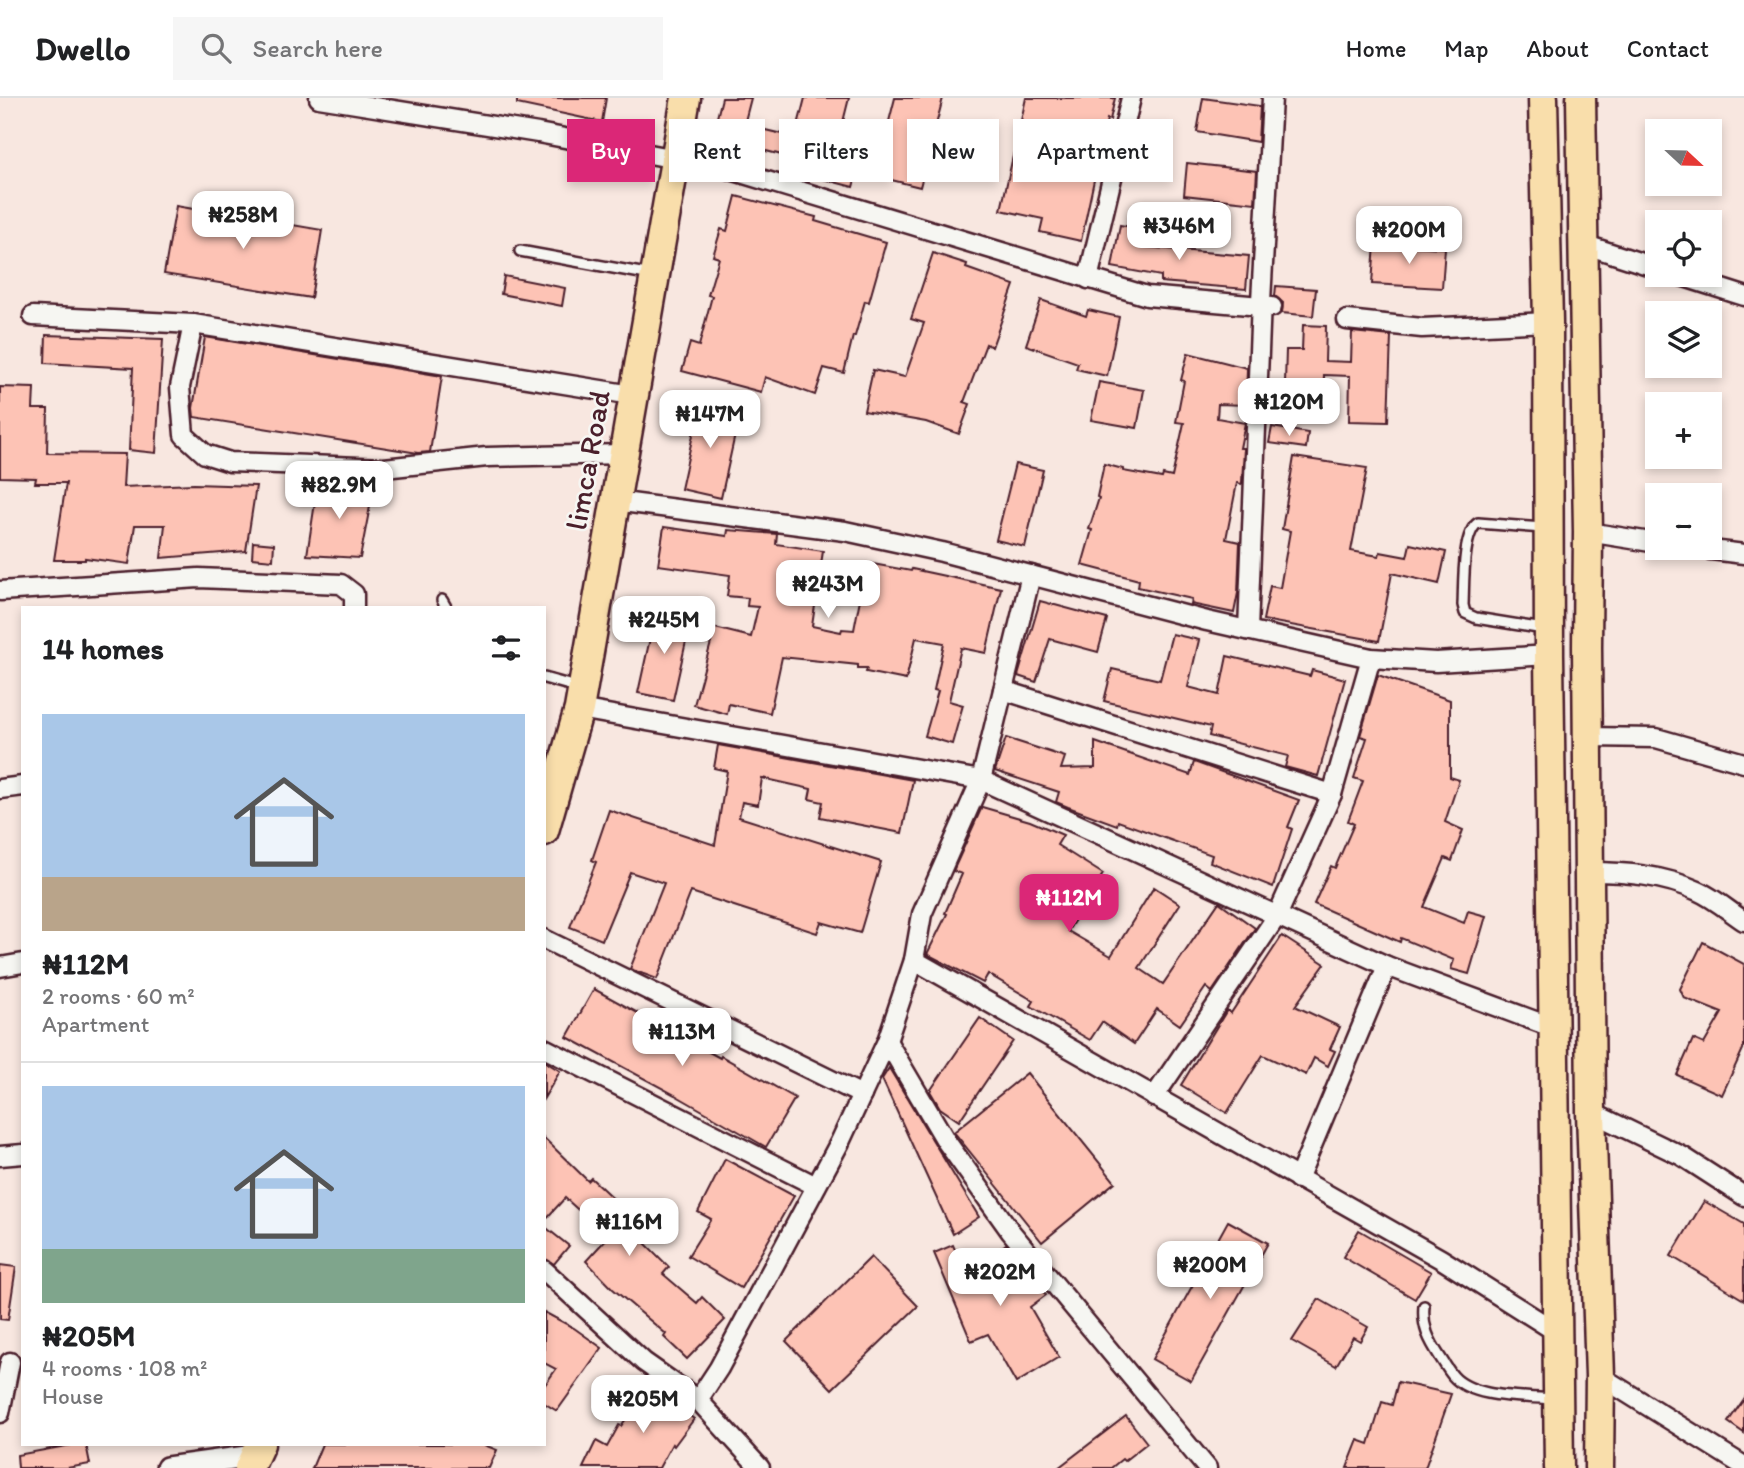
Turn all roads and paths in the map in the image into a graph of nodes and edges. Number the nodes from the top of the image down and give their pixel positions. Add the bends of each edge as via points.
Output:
1 (319, 98) edge
2 (686, 98) edge
3 (1131, 98) edge
4 (1272, 98) edge
5 (1543, 98) edge
6 (1581, 98) edge
7 (682, 119) edge
8 (669, 156) edge
9 (765, 181) edge
10 (671, 182) edge
11 (1583, 244) junction
12 (520, 251) dead end
13 (1645, 264) edge
14 (654, 275) junction
15 (1087, 279) junction
16 (1716, 287) edge
17 (1744, 296) edge
18 (1266, 306) junction
19 (33, 316) dead end
20 (1347, 320) dead end
21 (1548, 322) junction
22 (192, 324) junction
23 (632, 395) junction
24 (623, 454) junction
25 (615, 501) junction
26 (1549, 529) junction
27 (1588, 532) junction
28 (1645, 541) edge
29 (1722, 551) edge
30 (1744, 554) edge
31 (1031, 575) junction
32 (0, 591) edge
33 (354, 606) edge
34 (1248, 630) junction
35 (1549, 642) junction
36 (1371, 658) junction
37 (546, 679) edge
38 (1003, 690) junction
39 (580, 699) junction
40 (1588, 737) junction
41 (1744, 763) edge
42 (981, 780) junction
43 (21, 786) edge
44 (0, 789) edge
45 (1332, 794) junction
46 (546, 824) edge
47 (1589, 872) junction
48 (1277, 916) junction
49 (1744, 921) edge
50 (546, 940) edge
51 (914, 960) junction
52 (21, 963) edge
53 (0, 967) edge
54 (1387, 967) junction
55 (1554, 1028) junction
56 (887, 1041) junction
57 (546, 1049) edge
58 (862, 1095) junction
59 (1153, 1097) junction
60 (1591, 1112) junction
61 (21, 1154) edge
62 (0, 1156) edge
63 (1298, 1179) junction
64 (816, 1186) junction
65 (1744, 1196) edge
66 (546, 1272) edge
67 (1424, 1306) dead end
68 (1558, 1333) junction
69 (11, 1359) edge
70 (1600, 1376) junction
71 (698, 1400) junction
72 (1558, 1400) junction
73 (0, 1413) edge
74 (254, 1456) edge
75 (1744, 1466) edge
76 (167, 1468) edge
77 (760, 1468) edge
78 (1206, 1468) edge
79 (1559, 1468) edge
80 (1599, 1468) edge

1 - 8 street
2 - 7 main road, limca Road
3 - 15 street
4 - 18 street
5 - 21 main road
6 - 11 main road
9 - 15 street
10 - 14 main road, limca Road
11 - 13 street
11 - 27 main road
12 - 14 lane
14 - 23 main road, limca Road
15 - 18 street via 1147,296
16 - 17 street
18 - 34 street
19 - 22 street
20 - 21 street via 1422,328
21 - 26 main road
22 - 23 street
22 - 24 street via 180,387 184,435 205,454 230,462 384,468 486,457
23 - 24 main road, limca Road
24 - 25 main road, limca Road
25 - 31 street via 845,531
25 - 39 main road, limca Road
26 - 35 main road
26 - 35 lane via 1478,523 1472,527 1462,605 1465,613 1476,618
27 - 28 street
27 - 40 main road
29 - 30 street
31 - 34 street
31 - 38 street
32 - 33 street via 199,578 341,584 354,594
34 - 36 street
35 - 36 street via 1436,662
35 - 55 main road
36 - 45 street
37 - 39 lane
38 - 42 street
38 - 45 street
39 - 42 street
39 - 46 main road, limca Road
40 - 41 street via 1656,738
40 - 47 main road
42 - 48 street
42 - 51 street via 922,914
43 - 44 street
45 - 48 street
47 - 49 street via 1661,878 1696,890
47 - 60 main road
48 - 54 street
48 - 59 street
50 - 58 street
51 - 56 street
51 - 59 street
52 - 53 street
54 - 55 street
54 - 63 street
55 - 68 main road
56 - 58 street
56 - 78 street via 946,1141 1004,1222
57 - 64 street
58 - 64 street
59 - 63 street
60 - 65 street via 1682,1156
60 - 70 main road
61 - 62 street
63 - 68 street via 1441,1259
64 - 71 street
66 - 71 street via 644,1362
67 - 72 lane via 1428,1339 1453,1377 1485,1393
68 - 72 main road
69 - 73 street
70 - 75 street
70 - 80 main road
71 - 77 street
72 - 79 main road
74 - 76 street

